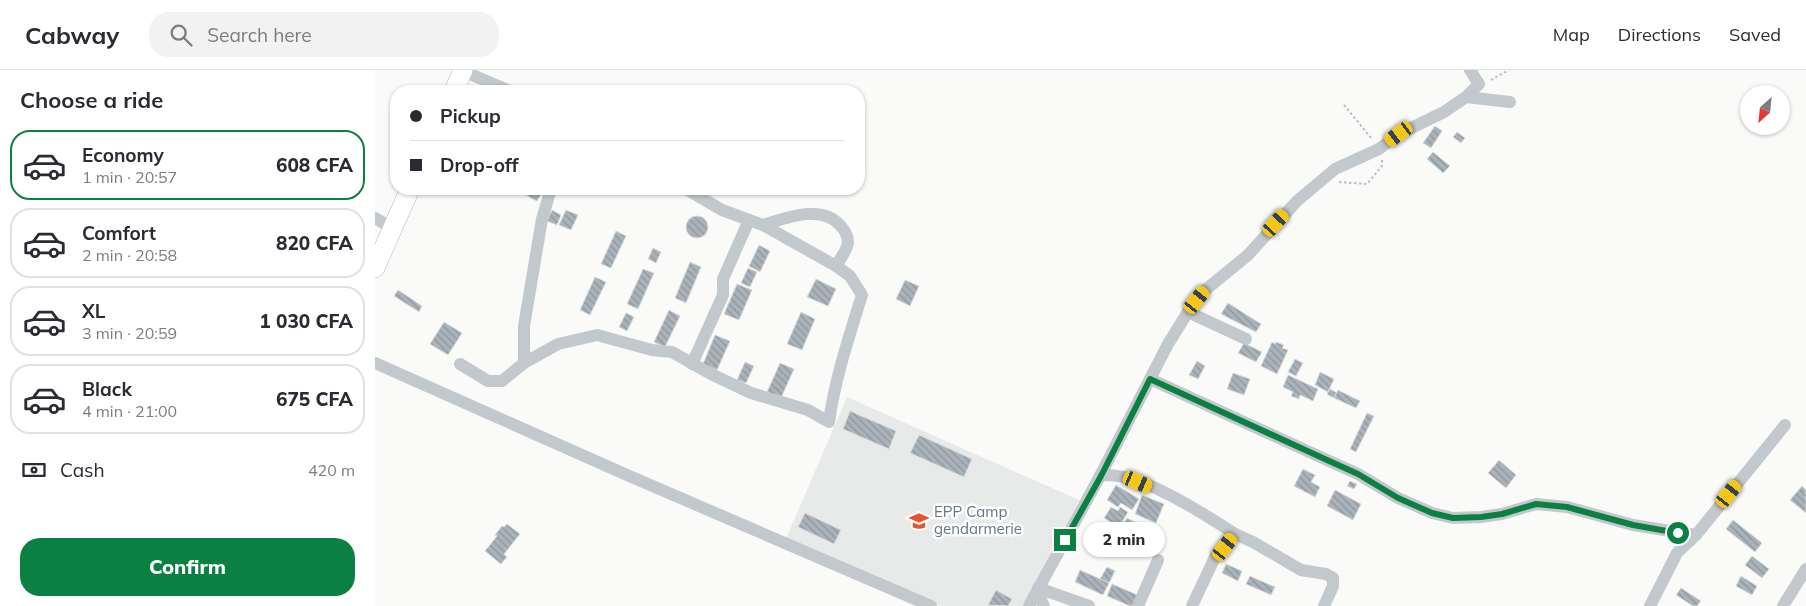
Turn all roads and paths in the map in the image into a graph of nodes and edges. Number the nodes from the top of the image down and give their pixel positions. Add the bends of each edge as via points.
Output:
1 (463, 70) edge
2 (1470, 70) edge
3 (1509, 70) edge
4 (1496, 78) dead end
5 (457, 85) edge
6 (497, 85) edge
7 (1466, 97) junction
8 (1510, 102) dead end
9 (407, 195) edge
10 (549, 195) edge
11 (696, 195) edge
12 (375, 218) edge
13 (749, 220) junction
14 (763, 226) junction
15 (392, 228) junction
16 (836, 266) junction
17 (375, 268) edge
18 (1189, 312) junction
19 (1245, 339) dead end
20 (375, 363) edge
21 (525, 363) junction
22 (460, 364) dead end
23 (692, 364) junction
24 (1150, 379) junction
25 (1785, 425) dead end
26 (1101, 476) junction
27 (1235, 534) junction
28 (1695, 536) junction
29 (1158, 560) dead end
30 (1806, 568) edge
31 (1038, 590) junction
32 (931, 606) edge
33 (1029, 606) edge
34 (1044, 606) edge
35 (1089, 606) edge
36 (1138, 606) edge
37 (1192, 606) edge
38 (1324, 606) edge
39 (1649, 606) edge
40 (1783, 606) edge

1 - 5 highway
1 - 6 street
2 - 7 street via 1479,84
3 - 4 path
7 - 8 street
7 - 18 street via 1399,134 1379,149 1335,169 1297,201 1248,255 1204,292
9 - 15 highway
10 - 21 street via 542,218 524,326
11 - 13 street via 722,210
12 - 15 street
13 - 14 street
13 - 23 street via 723,279 723,295
14 - 16 street
14 - 16 street via 813,214 834,218 847,234 848,246
15 - 17 highway
16 - 23 street via 850,276 862,295 843,352 829,422 807,410 751,393
18 - 19 street
18 - 24 street
20 - 32 street
21 - 22 street via 502,382 488,382
21 - 23 street via 558,344 597,336 672,352
24 - 26 street
24 - 28 street via 1358,474 1398,498 1432,513 1453,518 1481,517 1536,504 1567,507 1633,525
25 - 28 street
26 - 27 street via 1124,476 1166,494
26 - 31 street
27 - 37 street via 1215,557
27 - 38 street via 1301,570 1333,578
28 - 39 street via 1677,553
29 - 36 street
30 - 40 street
31 - 33 street
31 - 34 street
31 - 35 street

